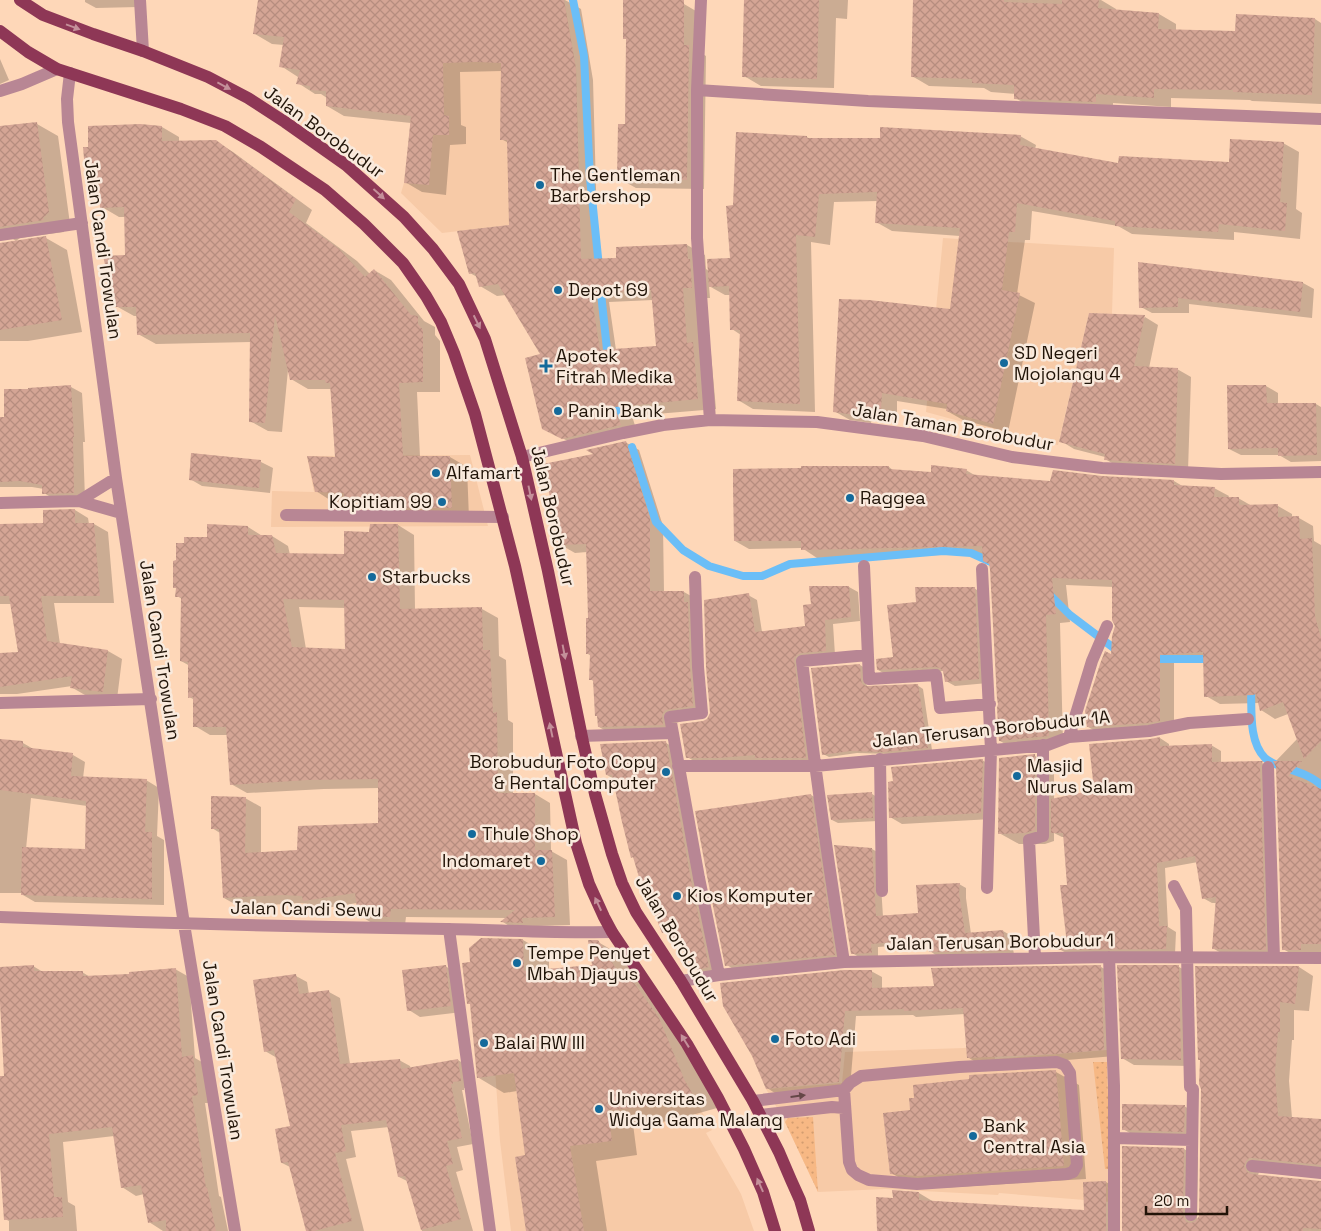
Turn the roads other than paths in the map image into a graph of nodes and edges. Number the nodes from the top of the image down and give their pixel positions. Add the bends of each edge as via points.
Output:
1 (140, 0) edge
2 (701, 0) edge
3 (25, 2) edge
4 (1, 33) edge
5 (144, 51) junction
6 (57, 69) junction
7 (70, 73) junction
8 (697, 90) junction
9 (0, 91) edge
10 (1321, 119) edge
11 (82, 223) junction
12 (0, 236) edge
13 (710, 420) junction
14 (522, 457) junction
15 (1321, 472) edge
16 (116, 478) junction
17 (79, 501) junction
18 (0, 503) edge
19 (121, 513) junction
20 (286, 515) dead end
21 (503, 517) junction
22 (864, 566) dead end
23 (982, 569) dead end
24 (695, 577) dead end
25 (1106, 629) dead end
26 (868, 655) junction
27 (151, 699) junction
28 (0, 702) edge
29 (990, 704) junction
30 (1248, 719) dead end
31 (672, 733) junction
32 (581, 736) junction
33 (1069, 737) junction
34 (1043, 745) junction
35 (991, 750) junction
36 (880, 759) junction
37 (678, 766) junction
38 (815, 766) junction
39 (1268, 766) dead end
40 (1174, 886) dead end
41 (988, 888) dead end
42 (882, 891) dead end
43 (0, 918) edge
44 (184, 924) junction
45 (449, 930) junction
46 (612, 932) junction
47 (1109, 957) junction
48 (1035, 958) junction
49 (1188, 958) junction
50 (1274, 958) junction
51 (1321, 958) edge
52 (844, 962) junction
53 (719, 975) junction
54 (681, 981) junction
55 (844, 1090) junction
56 (753, 1101) junction
57 (844, 1108) junction
58 (760, 1115) junction
59 (1114, 1138) junction
60 (1192, 1140) junction
61 (1252, 1166) dead end
62 (1321, 1173) edge
63 (1191, 1216) dead end
64 (235, 1231) edge
65 (490, 1231) edge
66 (775, 1231) edge
67 (809, 1231) edge
68 (1114, 1231) edge

1 - 5 street
2 - 8 street
3 -> 5 main road, Jalan Borobudur via 43,15
4 - 6 main road
5 -> 14 main road, Jalan Borobudur via 208,77 248,98 346,166 404,217 459,284 485,339
6 - 7 main road
6 - 9 street
7 - 11 street, Jalan Candi Trowulan via 68,122
7 - 21 main road via 225,126 325,190 403,263 426,296 454,353 476,414
8 - 10 street via 868,101
8 - 13 street via 697,238
11 - 12 street
11 - 16 street, Jalan Candi Trowulan
13 - 14 street, Jalan Taman Borobudur via 663,425
13 - 15 street, Jalan Taman Borobudur via 817,422 923,436 1012,457 1102,468 1222,474
14 -> 32 main road, Jalan Borobudur
16 - 17 street
16 - 19 street, Jalan Candi Trowulan
17 - 18 street
17 - 19 street
19 - 27 street, Jalan Candi Trowulan
20 - 21 street
46 -> 21 main road via 588,884 576,843
22 - 26 street
23 - 29 street
24 - 31 street via 702,713 670,717
25 - 33 street via 1092,661
26 - 29 street via 869,678 936,675 940,708
26 - 38 street via 802,660
27 - 28 street
27 - 44 street, Jalan Candi Trowulan
29 - 35 street
30 - 33 street, Jalan Terusan Borobudur 1A
31 - 32 street
31 - 37 street
32 - 54 main road, Jalan Borobudur via 622,883 636,912
33 - 34 street, Jalan Terusan Borobudur 1A
34 - 35 street, Jalan Terusan Borobudur 1A
34 - 48 street via 1043,836 1029,840
35 - 36 street, Jalan Terusan Borobudur 1A
35 - 41 street
36 - 38 street, Jalan Terusan Borobudur 1A
36 - 42 street
37 - 38 street, Jalan Terusan Borobudur 1A
37 - 53 street
38 - 52 street
39 - 50 street
40 - 49 street via 1186,909
43 - 44 street, Jalan Candi Sewu
44 - 45 street, Jalan Candi Sewu
44 - 64 street, Jalan Candi Trowulan
45 - 46 street, Jalan Candi Sewu
45 - 65 street
66 -> 46 main road via 763,1192 718,1098 687,1044
47 - 48 street, Jalan Terusan Borobudur 1
47 - 49 street, Jalan Terusan Borobudur 1
47 - 59 street
48 - 52 street, Jalan Terusan Borobudur 1
49 - 50 street, Jalan Terusan Borobudur 1
49 - 60 street
50 - 51 street, Jalan Terusan Borobudur 1
52 - 53 street, Jalan Terusan Borobudur 1
53 - 54 street, Jalan Terusan Borobudur 1
54 - 56 main road, Jalan Borobudur
56 -> 55 street
55 - 57 street
55 - 57 street via 861,1076 959,1066 1058,1062 1065,1065 1070,1074 1077,1165 1073,1172 1067,1174 928,1185 869,1180 852,1170 849,1162
56 - 58 main road, Jalan Borobudur
57 - 58 street
58 - 67 main road, Jalan Borobudur via 794,1187
59 - 60 street
59 - 68 street
60 - 63 street
61 - 62 street

